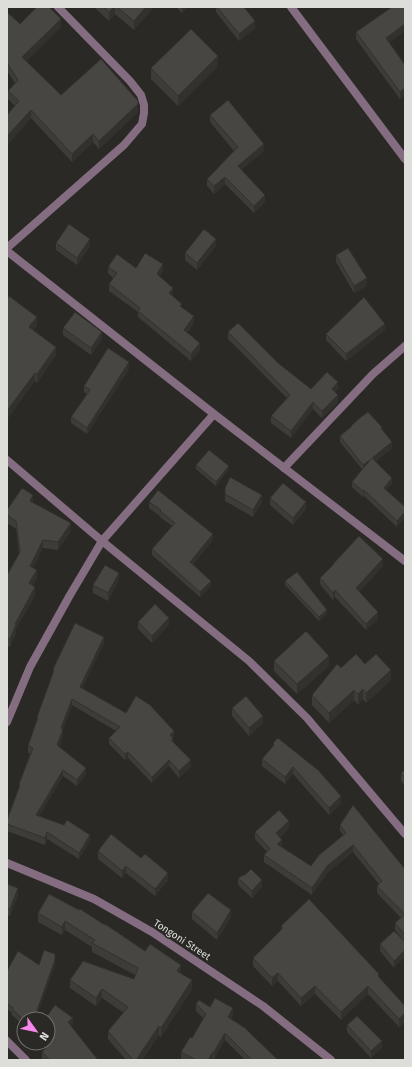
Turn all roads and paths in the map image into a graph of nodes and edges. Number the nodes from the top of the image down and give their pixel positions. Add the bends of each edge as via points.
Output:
1 (58, 7) edge
2 (291, 7) edge
3 (405, 159) edge
4 (7, 249) edge
5 (405, 346) edge
6 (214, 414) junction
7 (7, 460) edge
8 (284, 468) junction
9 (102, 541) junction
10 (405, 561) edge
11 (7, 722) edge
12 (405, 834) edge
13 (7, 863) edge
14 (7, 1041) edge
15 (26, 1060) edge
16 (331, 1060) edge

1 - 4 street via 141,95 144,105 142,124 124,145
2 - 3 street
4 - 6 street
5 - 8 street via 373,374
6 - 8 street
6 - 9 street
7 - 9 street
8 - 10 street
9 - 11 street via 30,667
9 - 12 street via 249,661 307,718
13 - 16 street, Tongoni Street via 94,899 152,932 263,1006
14 - 15 street

